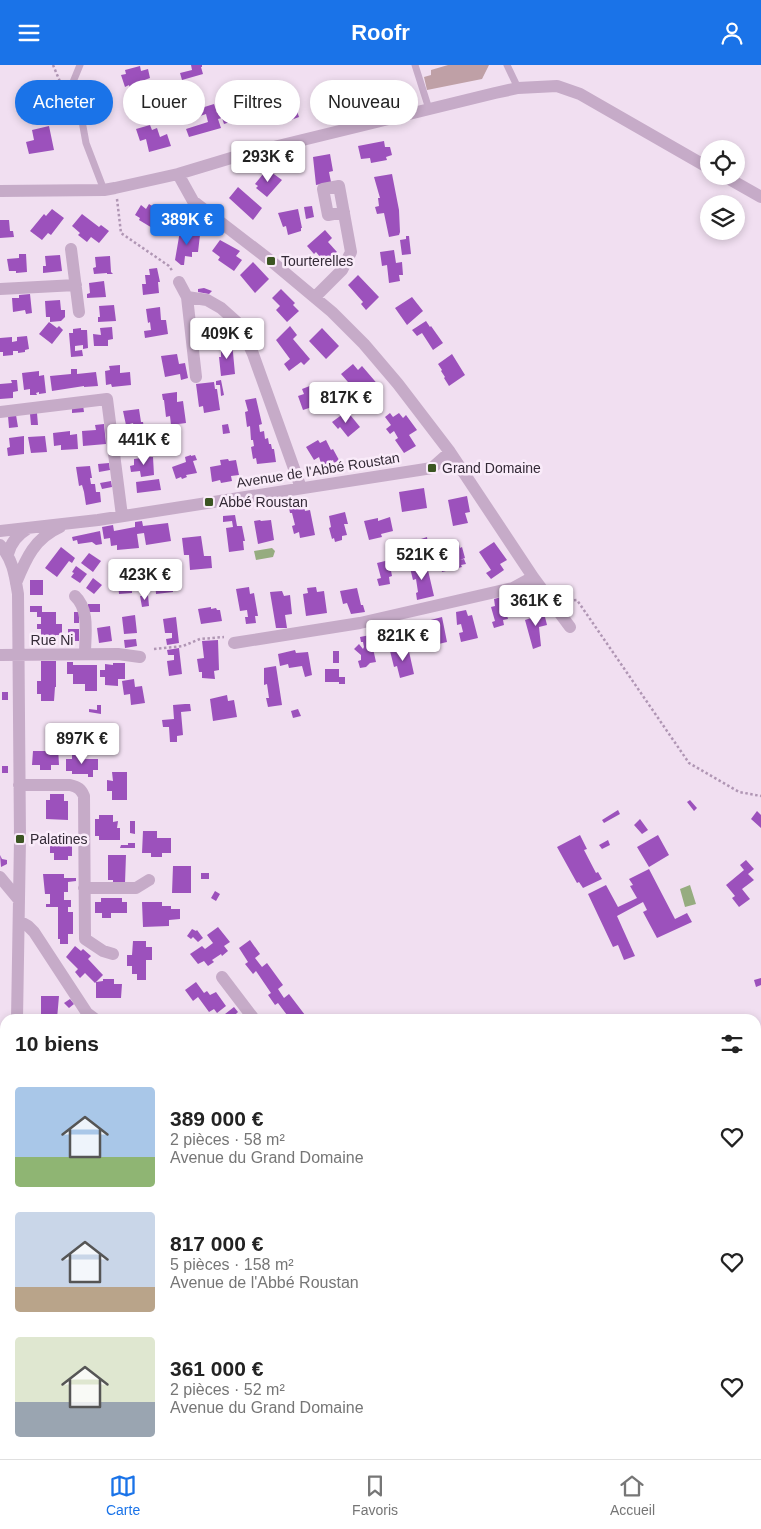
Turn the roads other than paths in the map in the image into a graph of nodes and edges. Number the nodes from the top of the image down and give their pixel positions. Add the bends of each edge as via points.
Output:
1 (80, 65) edge
2 (415, 65) edge
3 (507, 65) edge
4 (518, 88) junction
5 (429, 109) junction
6 (700, 163) edge
7 (178, 174) junction
8 (740, 185) edge
9 (110, 189) junction
10 (0, 191) edge
11 (761, 197) edge
12 (344, 212) dead end
13 (71, 249) dead end
14 (179, 282) road end
15 (76, 285) junction
16 (0, 289) edge
17 (187, 297) junction
18 (315, 297) junction
19 (79, 312) dead end
20 (196, 377) dead end
21 (0, 412) edge
22 (450, 452) junction
23 (301, 489) junction
24 (122, 516) junction
25 (67, 524) junction
26 (28, 528) junction
27 (0, 531) edge
28 (4, 549) edge
29 (30, 551) junction
30 (533, 577) junction
31 (16, 583) junction
32 (75, 596) dead end
33 (570, 627) dead end
34 (234, 643) road end
35 (85, 654) junction
36 (0, 655) edge
37 (19, 655) junction
38 (140, 657) dead end
39 (19, 785) junction
40 (0, 877) edge
41 (149, 879) dead end
42 (84, 888) junction
43 (19, 900) junction
44 (19, 921) junction
45 (112, 953) dead end
46 (222, 977) dead end
47 (17, 1014) edge
48 (88, 1014) edge
49 (250, 1014) edge

1 - 9 lane via 73,82 72,103 82,121 86,143
2 - 5 lane
3 - 4 lane
4 - 5 street
4 - 6 street via 557,86 580,94
5 - 7 street via 241,155
7 - 9 street
7 - 18 street via 193,201
8 - 11 street
9 - 10 street
12 - 18 street via 351,252 342,270
13 - 15 street
14 - 17 street
15 - 16 street
15 - 19 street
17 - 20 street
17 - 23 street via 206,300 240,325
18 - 22 street via 364,344
21 - 24 street via 106,399
22 - 23 street, Avenue de l'Abbé Roustan via 432,468
22 - 30 street
23 - 24 street, Avenue de l'Abbé Roustan
24 - 25 street, Avenue de l'Abbé Roustan
25 - 26 street, Avenue de l'Abbé Roustan
25 - 29 street, Avenue de l'Abbé Roustan via 52,531
26 - 27 street, Avenue de l'Abbé Roustan
26 - 28 street
28 - 29 street via 17,554
28 - 31 street
29 - 31 street, Avenue de l'Abbé Roustan
30 - 33 street
30 - 34 street via 513,588 360,623
31 - 37 street
32 - 35 street, Rue Ni via 85,611
35 - 37 street, Rue Ni
35 - 38 street, Rue Ni
36 - 37 street, Rue Ni
37 - 39 street
39 - 42 street via 70,785 82,790
39 - 43 street
40 - 43 street
41 - 42 street via 136,888
42 - 45 street via 85,939
43 - 44 street
44 - 47 street
44 - 48 street via 34,932
46 - 49 street

